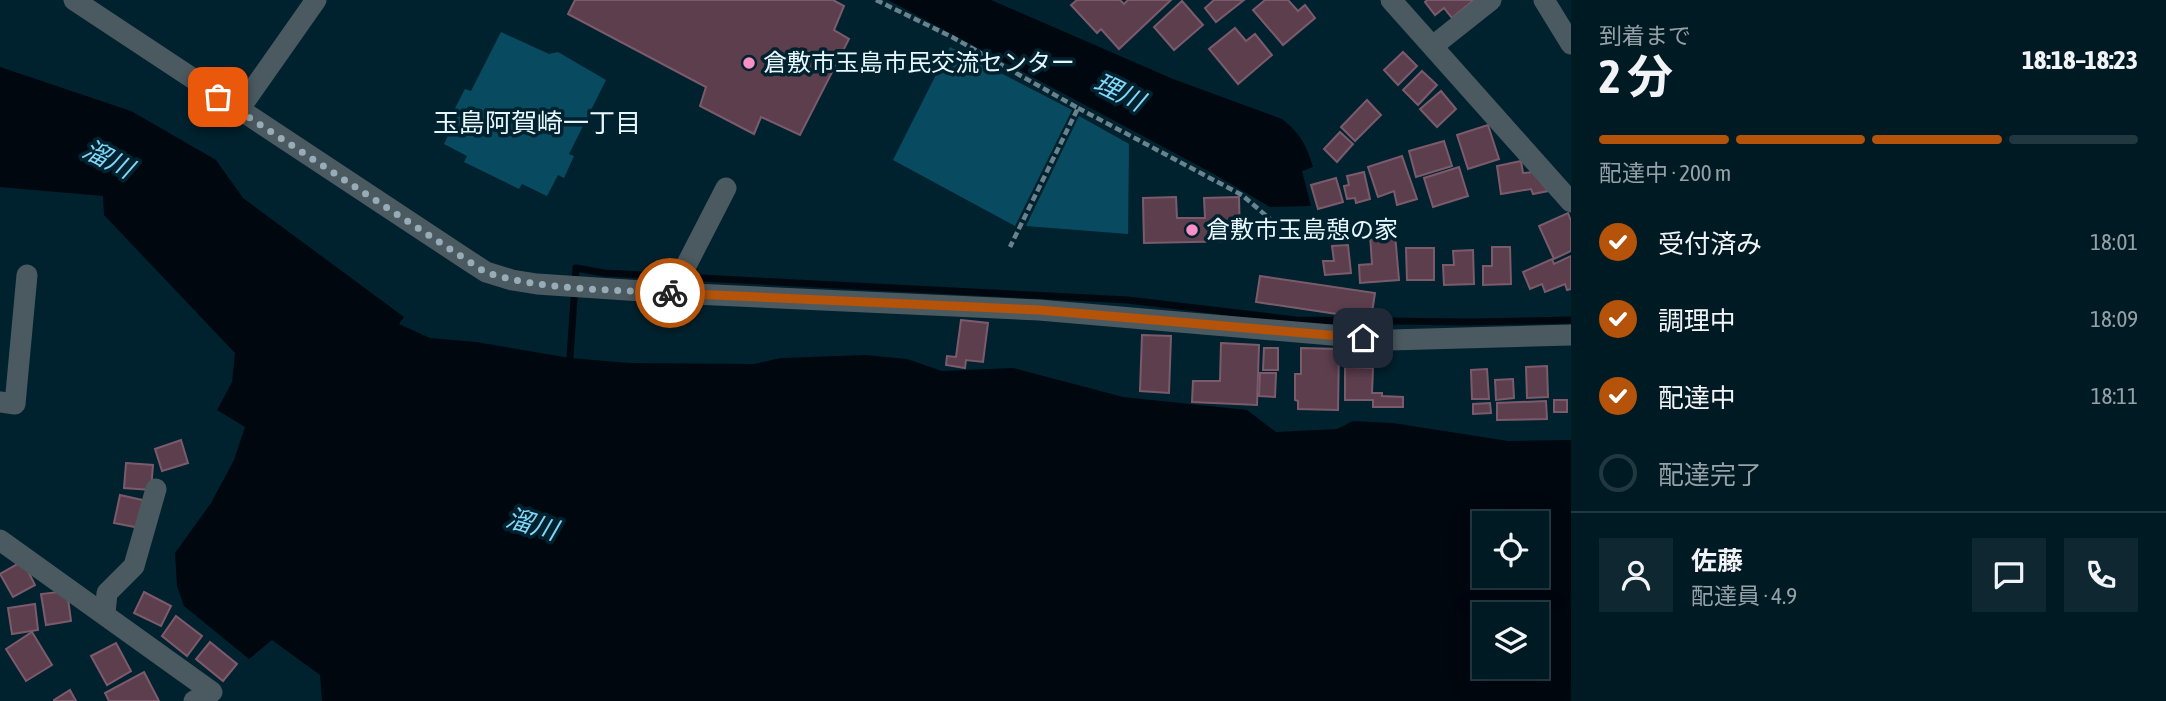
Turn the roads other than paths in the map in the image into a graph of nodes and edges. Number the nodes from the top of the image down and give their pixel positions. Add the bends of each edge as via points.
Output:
1 (74, 0) edge
2 (316, 0) edge
3 (1391, 0) edge
4 (1491, 0) edge
5 (1544, 0) edge
6 (1571, 44) edge
7 (1433, 46) junction
8 (238, 111) junction
9 (726, 188) dead end
10 (1570, 200) edge
11 (27, 275) dead end
12 (671, 293) junction
13 (1571, 335) edge
14 (0, 402) edge
15 (156, 489) dead end
16 (0, 540) edge
17 (105, 613) junction
18 (211, 698) edge

1 - 8 street
2 - 8 street
3 - 7 street
4 - 7 street
5 - 6 street
7 - 10 street
8 - 12 street via 485,272 537,284
9 - 12 street
11 - 14 street via 15,404
12 - 13 street via 1039,310 1390,340
15 - 17 street via 134,566 107,593
16 - 17 street
17 - 18 street

